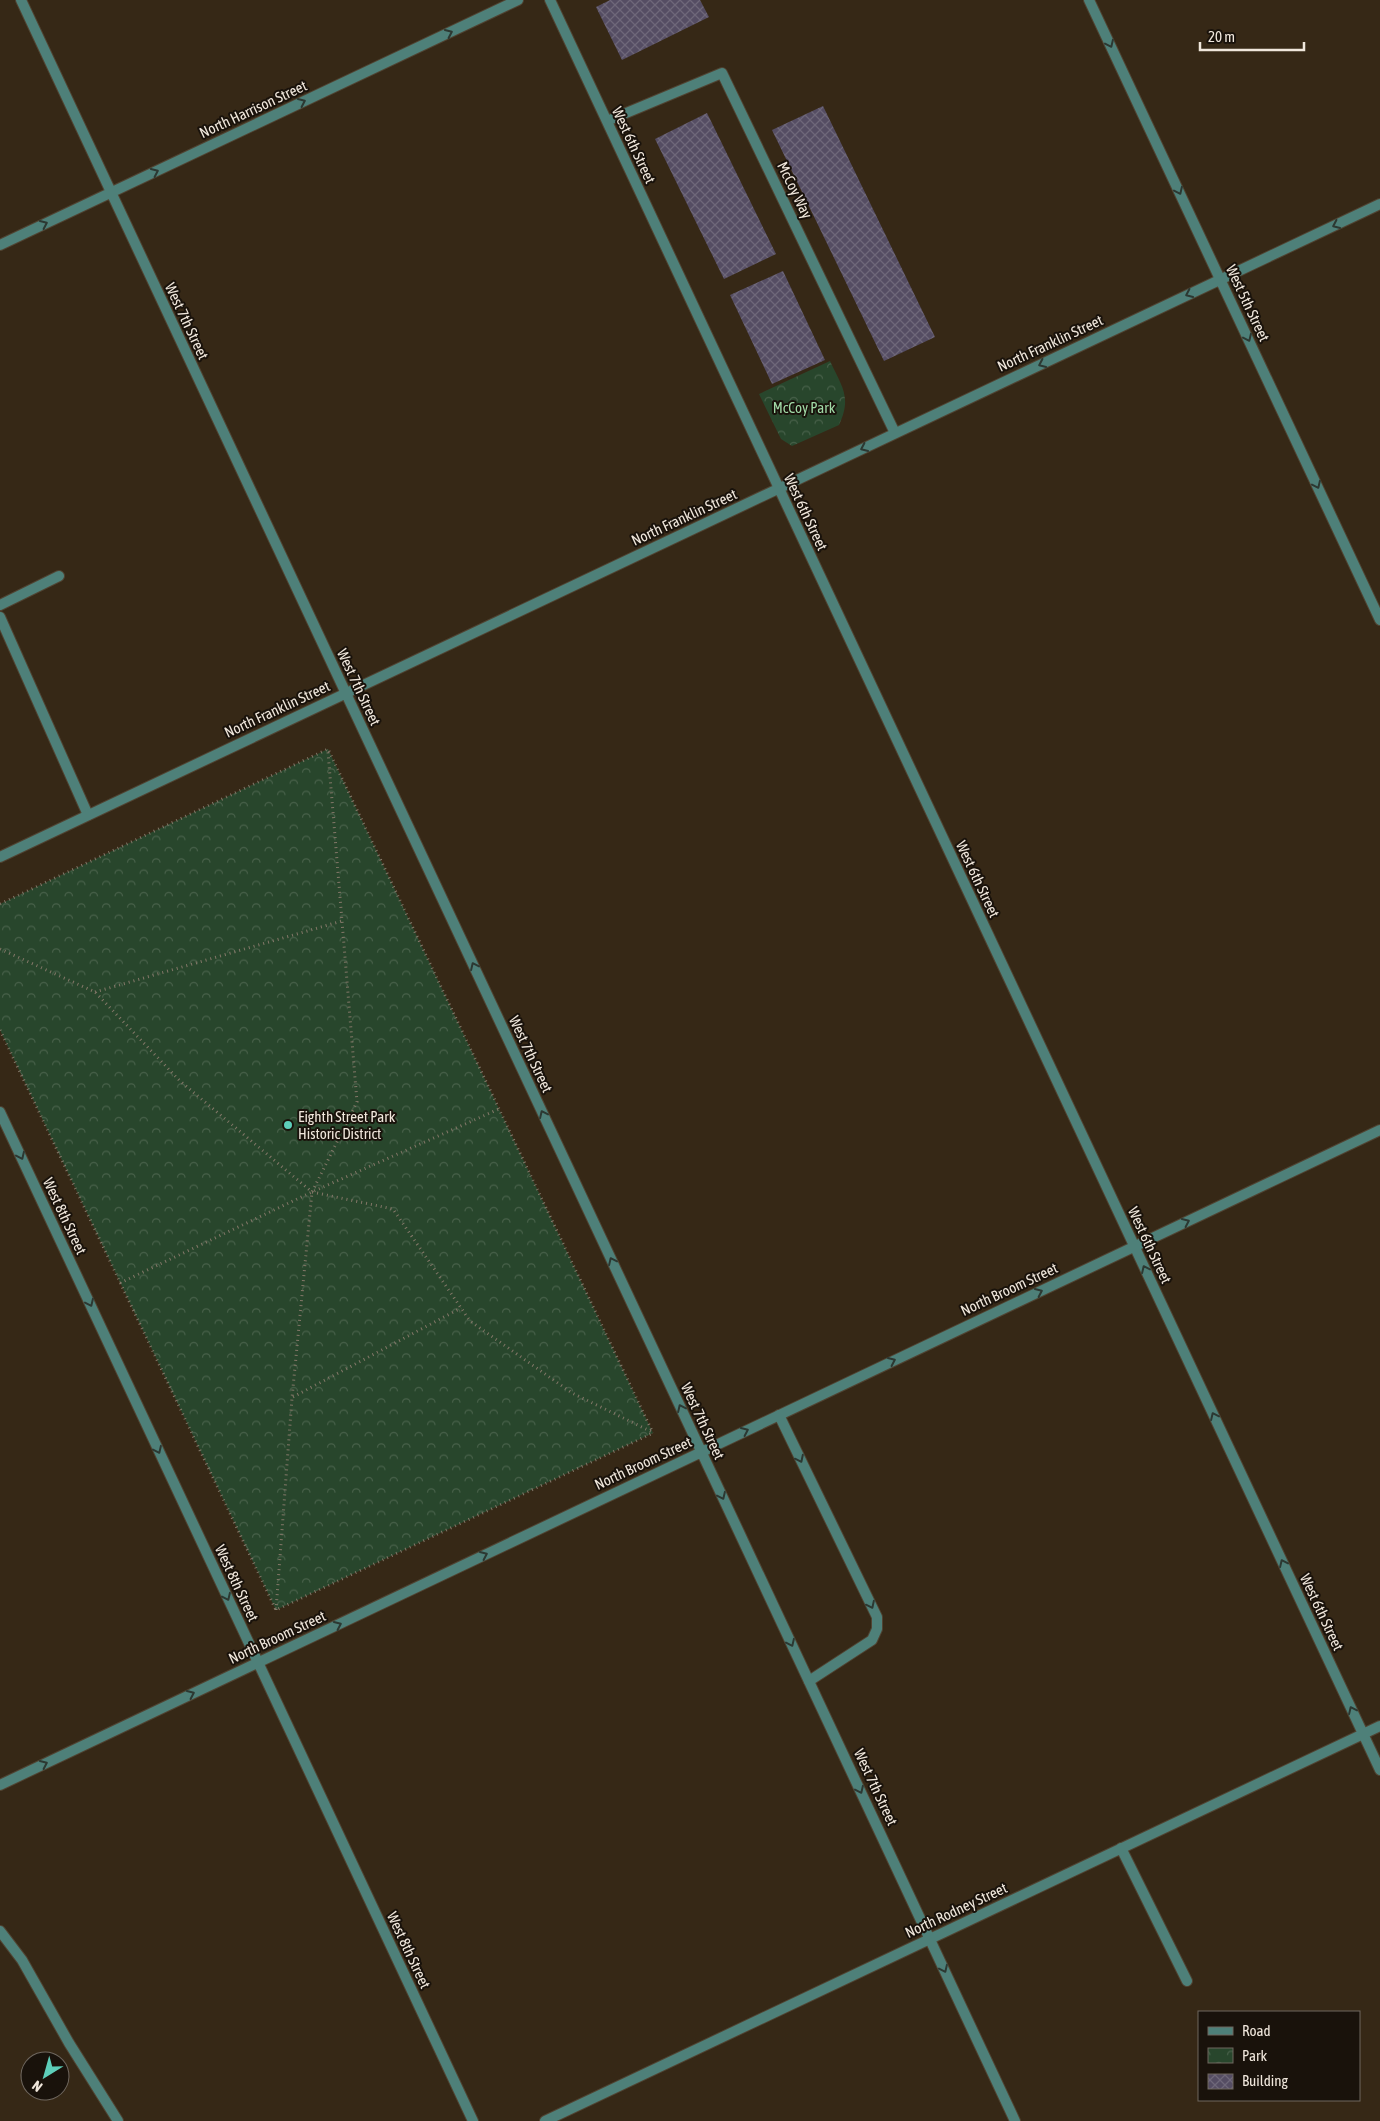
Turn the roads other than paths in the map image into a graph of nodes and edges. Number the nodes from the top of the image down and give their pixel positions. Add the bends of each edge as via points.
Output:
1 (20, 0) edge
2 (518, 0) edge
3 (550, 0) edge
4 (1089, 0) edge
5 (607, 121) junction
6 (111, 193) junction
7 (1380, 204) edge
8 (0, 245) edge
9 (1220, 279) junction
10 (895, 433) junction
11 (778, 488) junction
12 (59, 576) dead end
13 (0, 605) edge
14 (0, 617) edge
15 (1380, 620) edge
16 (346, 694) junction
17 (88, 815) junction
18 (0, 857) edge
19 (0, 1112) edge
20 (1380, 1130) edge
21 (1134, 1246) junction
22 (779, 1415) junction
23 (701, 1452) junction
24 (258, 1662) junction
25 (809, 1681) junction
26 (1380, 1726) edge
27 (1363, 1734) junction
28 (1380, 1770) edge
29 (0, 1785) edge
30 (1121, 1848) junction
31 (0, 1930) edge
32 (930, 1938) junction
33 (1188, 1980) dead end
34 (118, 2121) edge
35 (473, 2121) edge
36 (545, 2121) edge
37 (1015, 2121) edge

1 - 6 street, West 7th Street
6 -> 2 street, North Harrison Street
3 - 5 street, West 6th Street
4 -> 9 street, West 5th Street
5 - 10 street, McCoy Way via 722,73
5 - 11 street, West 6th Street
8 -> 6 street, North Harrison Street
6 - 16 street, West 7th Street
7 -> 9 street, North Franklin Street
9 -> 10 street, North Franklin Street
9 -> 15 street, West 5th Street
10 -> 11 street, North Franklin Street
11 - 16 street, North Franklin Street
11 - 21 street, West 6th Street
12 - 13 street
14 - 17 street
16 - 17 street, North Franklin Street
23 -> 16 street, West 7th Street
17 - 18 street, North Franklin Street
19 -> 24 street, West 8th Street
21 -> 20 street, North Broom Street
22 -> 21 street, North Broom Street
27 -> 21 street, West 6th Street
23 -> 22 street, North Broom Street
22 -> 25 street via 877,1617 877,1629 872,1640
24 -> 23 street, North Broom Street
23 -> 25 street, West 7th Street
29 -> 24 street, North Broom Street
24 - 35 street, West 8th Street
25 -> 32 street, West 7th Street
26 - 27 street, North Rodney Street
27 - 28 street, West 6th Street
27 - 30 street, North Rodney Street
30 - 32 street, North Rodney Street
30 - 33 street
31 - 34 street via 22,1960
32 - 36 street, North Rodney Street
32 -> 37 street, West 7th Street

